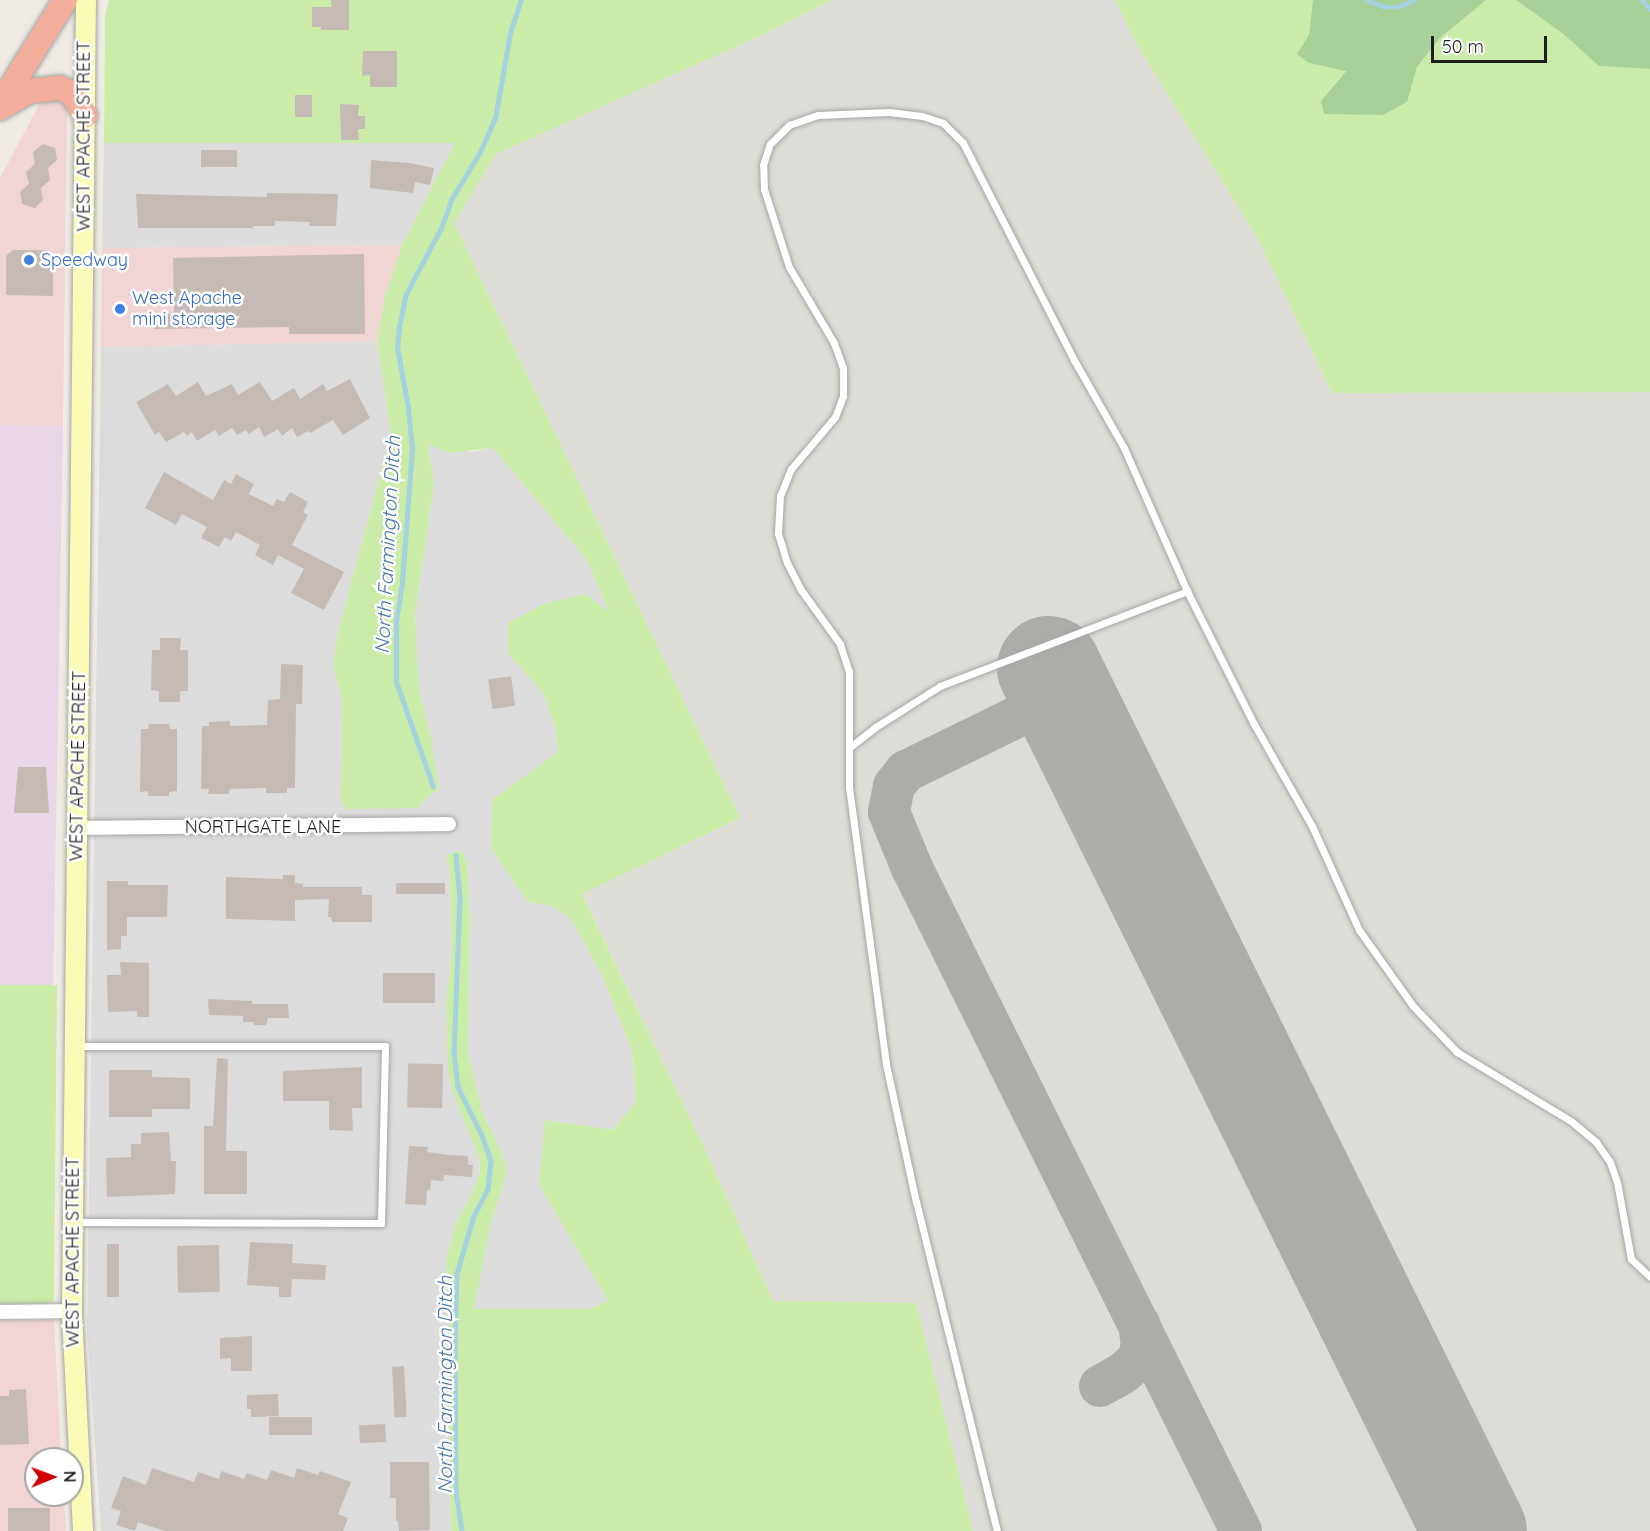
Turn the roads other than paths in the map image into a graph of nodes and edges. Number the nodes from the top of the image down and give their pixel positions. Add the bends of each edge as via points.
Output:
1 (65, 0) edge
2 (86, 0) edge
3 (0, 106) edge
4 (86, 115) junction
5 (1187, 591) junction
6 (850, 747) junction
7 (449, 824) dead end
8 (78, 828) junction
9 (75, 1046) junction
10 (73, 1222) junction
11 (1650, 1278) edge
12 (72, 1311) junction
13 (0, 1312) edge
14 (83, 1531) edge
15 (997, 1531) edge

1 - 3 highway
2 - 4 main road, WEST APACHE STREET
3 - 4 highway via 30,91 61,88 72,94
4 - 8 main road, WEST APACHE STREET
5 - 6 lane via 940,686
5 - 6 lane via 1124,448 1074,360 963,143 943,123 889,112 818,115 789,125 770,144 763,165 764,189 789,267 834,344 843,368 843,396 835,417 791,469 780,496 778,533 801,590 840,644 849,672
5 - 11 lane via 1254,724 1312,826 1359,930 1383,966 1413,1006 1457,1052 1571,1121 1596,1142 1610,1162 1617,1182 1631,1259
6 - 15 lane via 849,788 857,859 886,1064
7 - 8 street, NORTHGATE LANE
8 - 9 main road, WEST APACHE STREET
9 - 10 main road, WEST APACHE STREET
9 - 10 lane via 385,1046 381,1223
10 - 12 main road, WEST APACHE STREET
12 - 13 street
12 - 14 main road, WEST APACHE STREET

